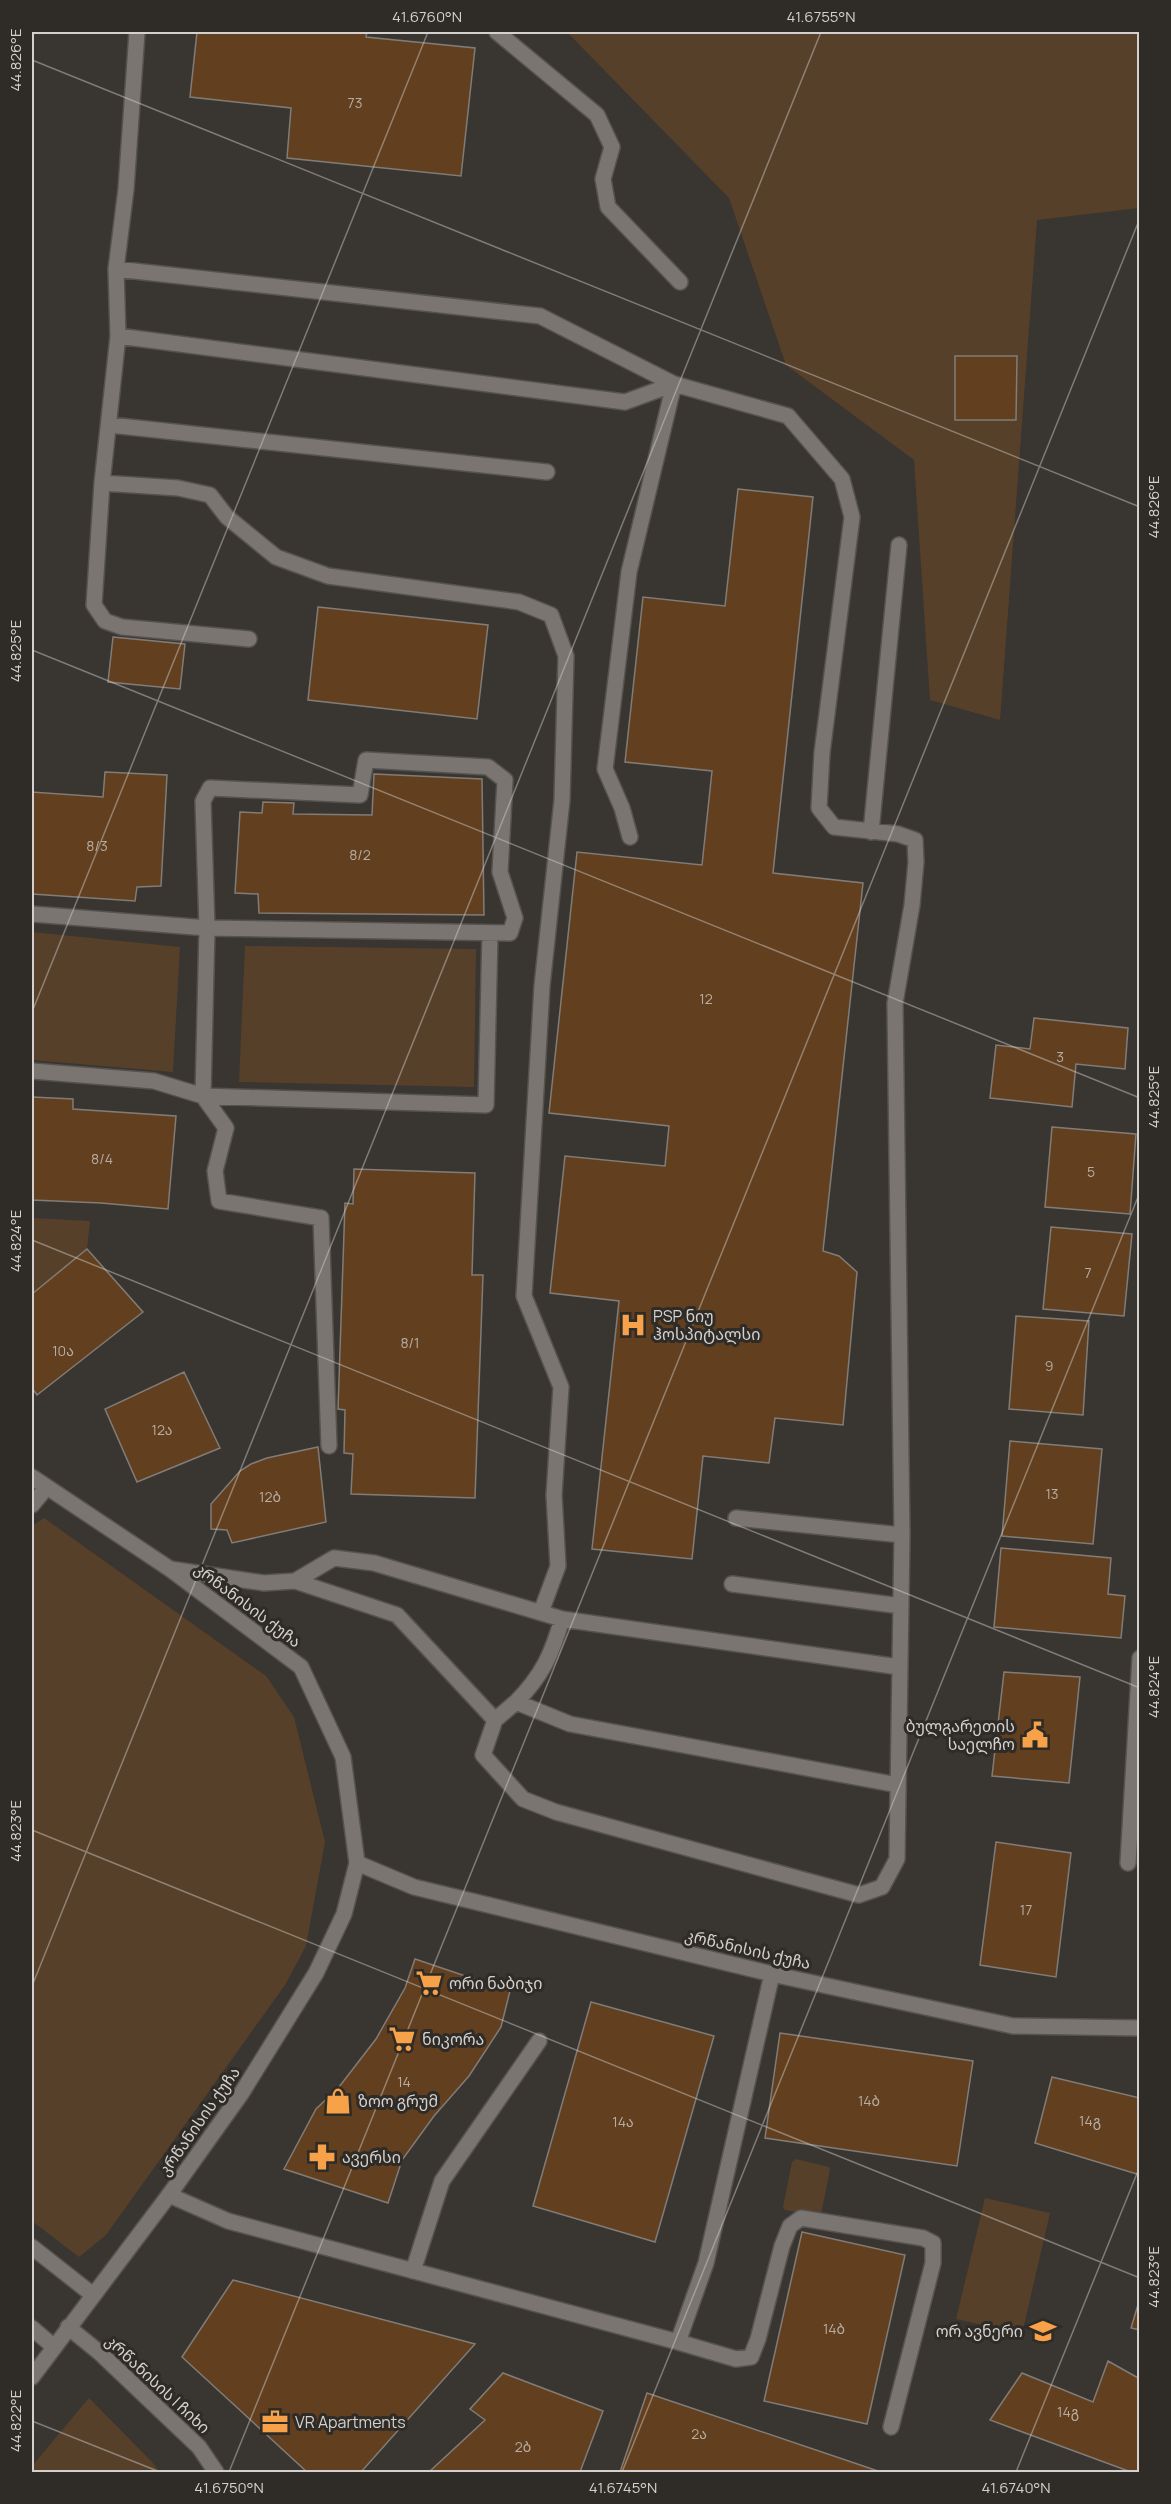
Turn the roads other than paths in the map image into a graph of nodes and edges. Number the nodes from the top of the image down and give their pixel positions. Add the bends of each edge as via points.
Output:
1 (137, 32) edge
2 (497, 32) edge
3 (116, 269) junction
4 (680, 282) dead end
5 (118, 336) junction
6 (674, 384) junction
7 (110, 425) junction
8 (547, 472) dead end
9 (102, 483) junction
10 (899, 545) dead end
11 (249, 639) dead end
12 (871, 832) junction
13 (630, 837) dead end
14 (32, 914) edge
15 (207, 928) junction
16 (490, 933) junction
17 (32, 1071) edge
18 (203, 1096) junction
19 (329, 1446) dead end
20 (32, 1478) edge
21 (46, 1488) junction
22 (32, 1504) edge
23 (736, 1518) dead end
24 (902, 1535) junction
25 (170, 1569) junction
26 (295, 1581) junction
27 (732, 1584) dead end
28 (901, 1606) junction
29 (541, 1612) junction
30 (562, 1619) junction
31 (1140, 1658) edge
32 (899, 1667) junction
33 (516, 1702) junction
34 (495, 1720) junction
35 (898, 1785) junction
36 (357, 1863) junction
37 (1128, 1863) dead end
38 (772, 1974) junction
39 (1140, 2028) edge
40 (539, 2041) dead end
41 (169, 2195) junction
42 (32, 2247) edge
43 (413, 2271) junction
44 (93, 2295) junction
45 (68, 2327) junction
46 (32, 2328) edge
47 (678, 2342) junction
48 (54, 2347) junction
49 (32, 2377) edge
50 (891, 2427) dead end
51 (216, 2472) edge

1 - 3 street
2 - 4 street via 597,115 612,147 603,179 608,207
3 - 5 street
3 - 6 street via 540,316
5 - 6 street via 625,402
5 - 7 street
6 - 12 street via 788,416 842,479 852,517 822,753 819,808 834,827
6 - 13 street via 629,572 605,769
7 - 8 street
7 - 9 street
9 - 11 street via 94,605 105,621 122,627
9 - 29 street via 178,488 210,495 227,517 276,557 328,576 519,602 551,615 566,656 562,800 542,986 524,1296 561,1387 554,1495 558,1566
10 - 12 street
12 - 24 street via 915,840 916,862 895,1003
14 - 15 street
15 - 16 street
15 - 16 street via 203,801 210,788 360,795 366,760 488,767 505,780 500,872 515,918 510,933
15 - 18 street
16 - 18 street via 486,1105
17 - 18 street via 154,1081
18 - 19 street via 226,1128 215,1172 219,1201 321,1218
20 - 21 street, კრწანისის ქუჩა
21 - 22 street
21 - 25 street, კრწანისის ქუჩა
23 - 24 street
24 - 28 street
25 - 26 street via 264,1583
25 - 36 street, კრწანისის ქუჩა via 300,1667 343,1757
26 - 29 street via 334,1558 374,1563
26 - 34 street via 397,1615
27 - 28 street
28 - 32 street
29 - 30 street
30 - 32 street
30 - 33 street via 553,1653 535,1683
31 - 37 street
32 - 35 street
33 - 34 street
33 - 35 street via 570,1724
34 - 35 street via 483,1755 523,1799 556,1812 859,1895 882,1887 897,1859
36 - 38 street, კრწანისის ქუჩა via 414,1887
36 - 41 street, კრწანისის ქუჩა via 344,1914 316,1973 241,2094
38 - 39 street, კრწანისის ქუჩა via 1013,2026
38 - 47 street via 706,2263
40 - 43 street via 442,2181
41 - 43 street via 228,2221
41 - 44 street, კრწანისის ქუჩა
42 - 44 street
43 - 47 street
44 - 45 street, კრწანისის ქუჩა
45 - 48 street, კრწანისის ქუჩა
45 - 51 street, კრწანისის I ჩიხი via 199,2447
46 - 48 street
47 - 50 street via 736,2359 751,2357 782,2246 790,2226 801,2218 923,2238 933,2243 933,2263
48 - 49 street, კრწანისის ქუჩა

